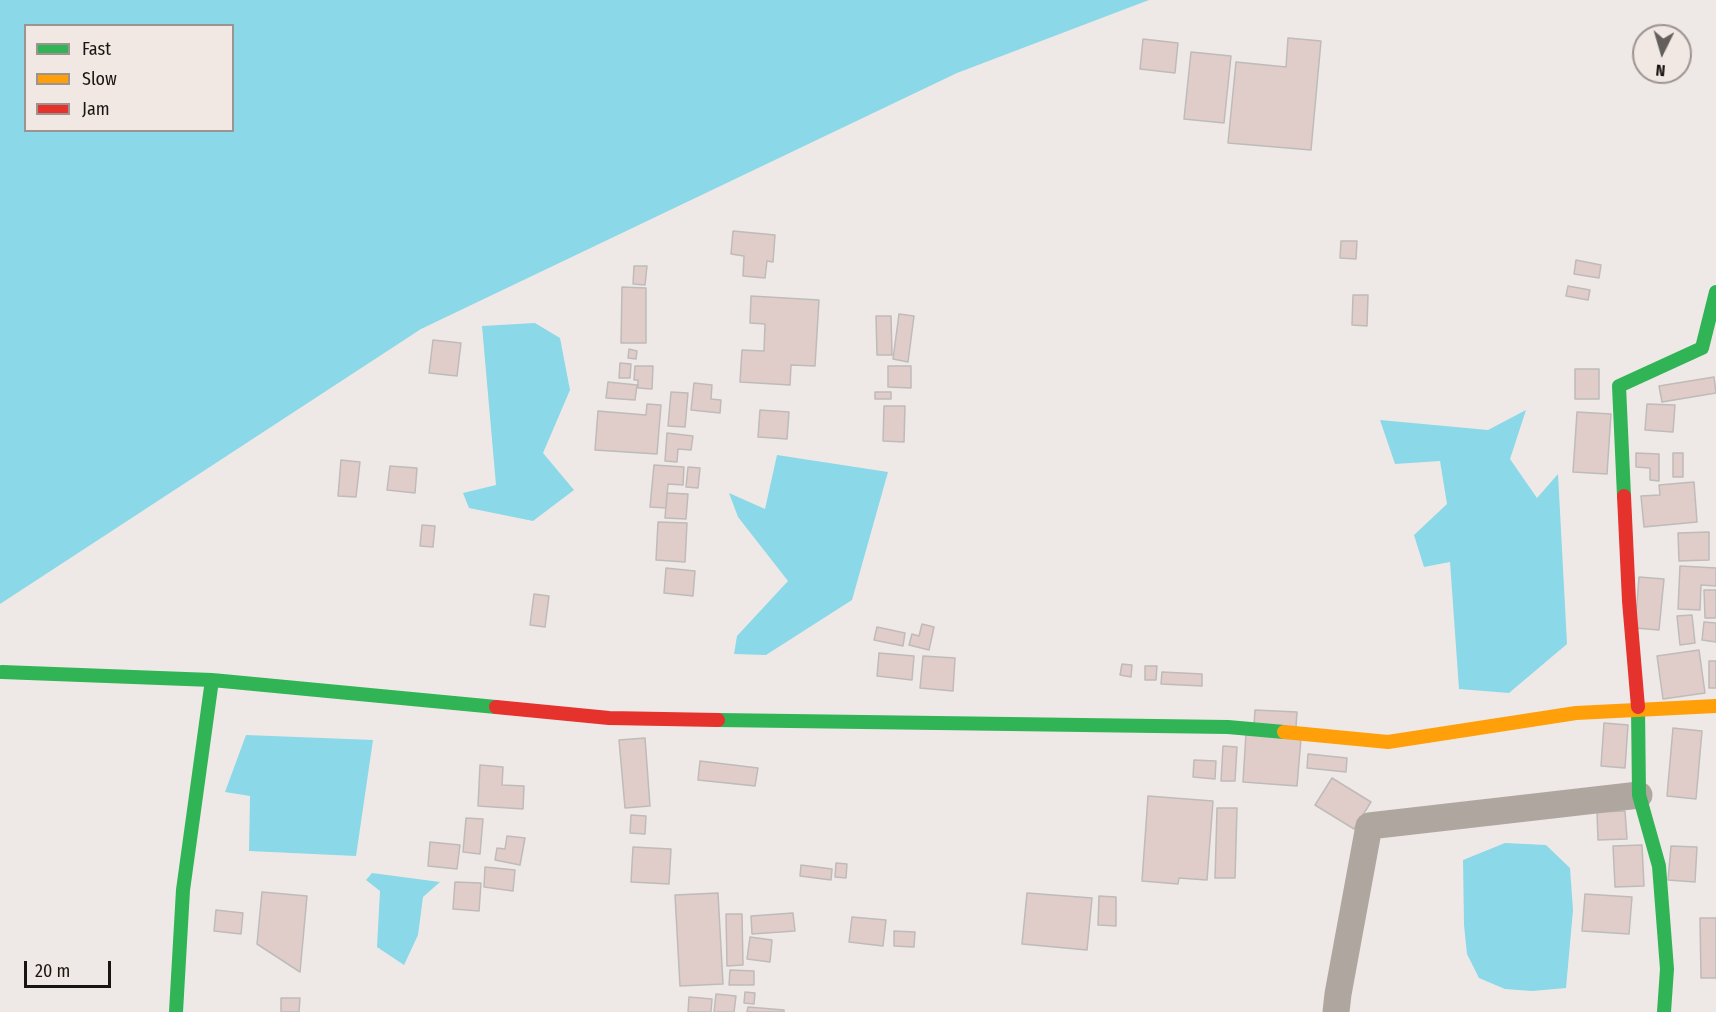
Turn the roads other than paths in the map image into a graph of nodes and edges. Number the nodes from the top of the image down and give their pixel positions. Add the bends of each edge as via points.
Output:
1 (1716, 292) edge
2 (2, 672) dead end
3 (212, 680) junction
4 (1716, 706) edge
5 (1638, 711) junction
6 (1639, 795) junction
7 (176, 1012) edge
8 (1336, 1012) edge
9 (1664, 1012) edge

1 - 5 street via 1702,348 1619,386
2 - 3 street
3 - 5 street via 609,718 1228,727 1388,742 1576,713
3 - 7 street via 183,890
4 - 5 street
5 - 6 street
6 - 8 street via 1369,826
6 - 9 street via 1659,866 1667,969

